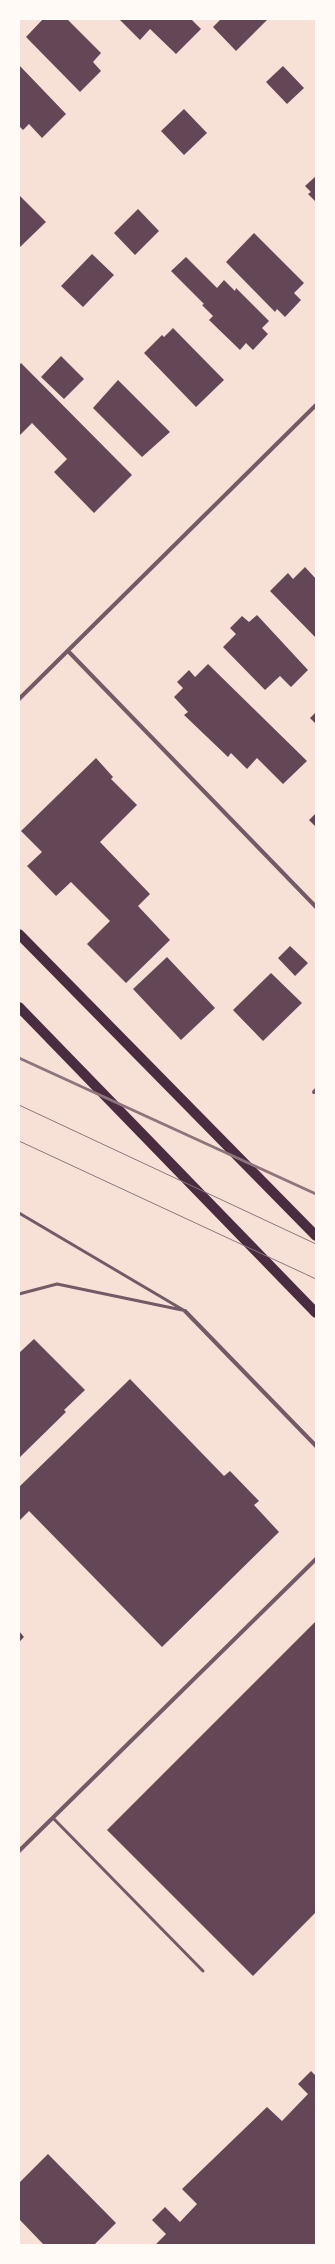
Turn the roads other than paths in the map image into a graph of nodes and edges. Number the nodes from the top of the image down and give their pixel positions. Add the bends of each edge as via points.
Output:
1 (316, 406) edge
2 (68, 651) junction
3 (19, 700) edge
4 (316, 906) edge
5 (19, 934) edge
6 (19, 1007) edge
7 (19, 1213) edge
8 (316, 1236) edge
9 (19, 1294) edge
10 (185, 1311) junction
11 (316, 1314) edge
12 (316, 1446) edge
13 (316, 1559) edge
14 (53, 1818) junction
15 (19, 1851) edge
16 (203, 1971) dead end

1 - 2 street
2 - 3 street
2 - 4 street
5 - 8 main road
6 - 11 main road
7 - 10 lane
9 - 10 lane via 57,1284
10 - 12 street
13 - 14 street
14 - 15 street
14 - 16 lane

